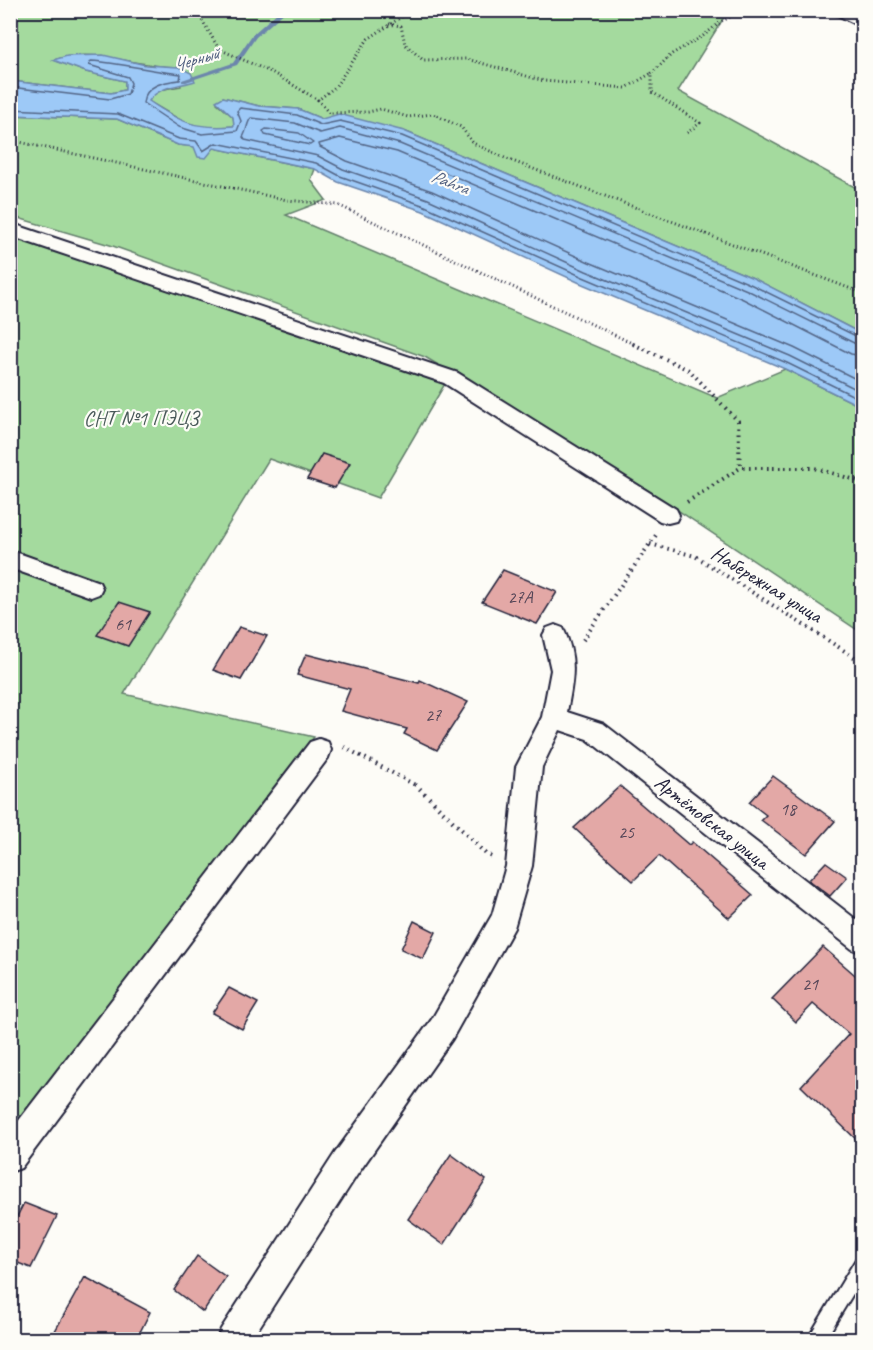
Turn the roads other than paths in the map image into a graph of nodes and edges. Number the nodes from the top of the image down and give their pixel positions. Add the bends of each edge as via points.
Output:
1 (834, 10) edge
2 (862, 22) edge
3 (10, 229) edge
4 (668, 515) road end
5 (10, 559) edge
6 (91, 588) dead end
7 (555, 635) dead end
8 (554, 718) junction
9 (318, 750) road end
10 (862, 940) edge
11 (10, 1157) edge
12 (862, 1265) edge
13 (232, 1340) edge
14 (815, 1340) edge

1 - 2 street
3 - 4 street via 451,378
5 - 6 street
7 - 8 street via 562,670
8 - 10 street, Артёмовская улица via 595,731
8 - 13 street via 529,766 519,866 504,920 442,1029 346,1164
9 - 11 street
12 - 14 lane

